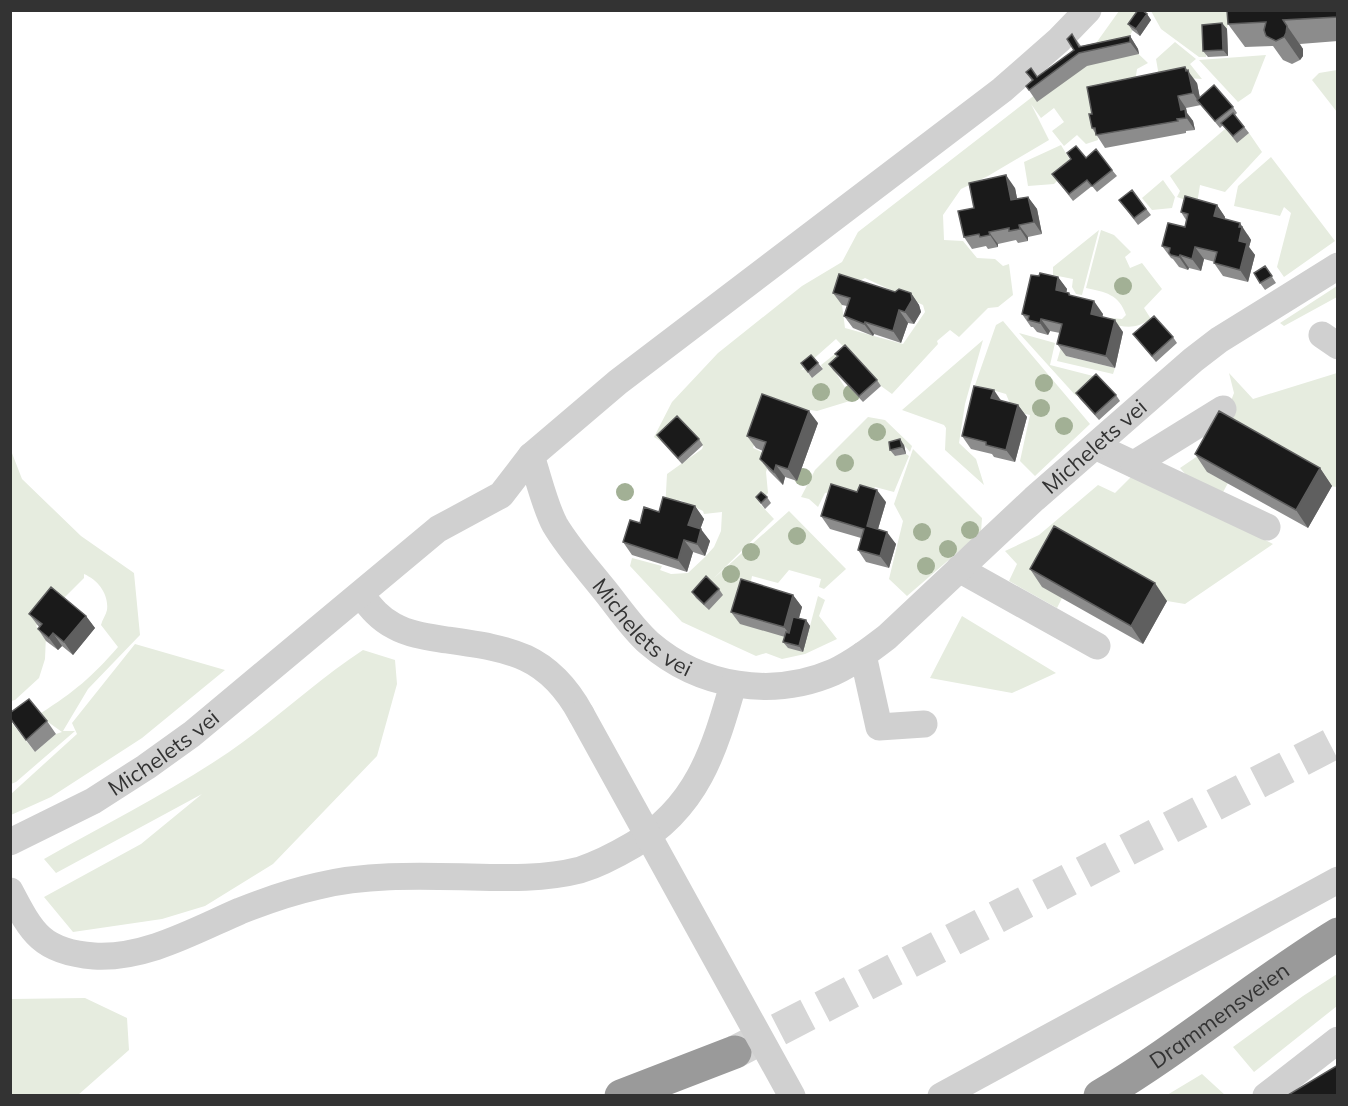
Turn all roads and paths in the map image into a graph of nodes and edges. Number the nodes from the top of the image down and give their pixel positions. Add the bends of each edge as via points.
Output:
1 (1088, 10) edge
2 (1338, 266) edge
3 (1223, 409) dead end
4 (1095, 446) junction
5 (531, 456) junction
6 (1134, 464) junction
7 (1267, 527) dead end
8 (959, 569) junction
9 (361, 595) junction
10 (1097, 646) dead end
11 (863, 655) junction
12 (733, 685) junction
13 (924, 724) dead end
14 (10, 842) edge
15 (1338, 880) edge
16 (10, 891) edge
17 (1338, 934) edge
18 (1338, 1040) edge
19 (735, 1052) tunnel mouth
20 (621, 1095) edge
21 (792, 1095) edge
22 (941, 1095) edge
23 (1100, 1095) edge
24 (1266, 1095) edge

1 - 5 street via 1002,90 618,382
2 - 4 street, Michelets vei via 1219,340
3 - 6 street
4 - 6 street
4 - 8 street, Michelets vei
5 - 9 street, Michelets vei via 501,495 438,529
5 - 12 street, Michelets vei via 555,524 647,641 697,673
6 - 7 street
8 - 10 street
8 - 11 street, Michelets vei
9 - 14 street, Michelets vei via 146,767 93,801
9 - 21 street, bridge via 376,614 394,627 492,646 529,658 561,683
11 - 12 street, Michelets vei via 812,680
11 - 13 street via 879,727
12 - 16 street via 703,773 679,807 635,845 580,870 535,876 403,877 321,885 265,902 142,951 94,956 54,947 39,937 27,924
15 - 22 street
17 - 23 highway, Drammensveien
18 - 24 street
19 - 20 highway

